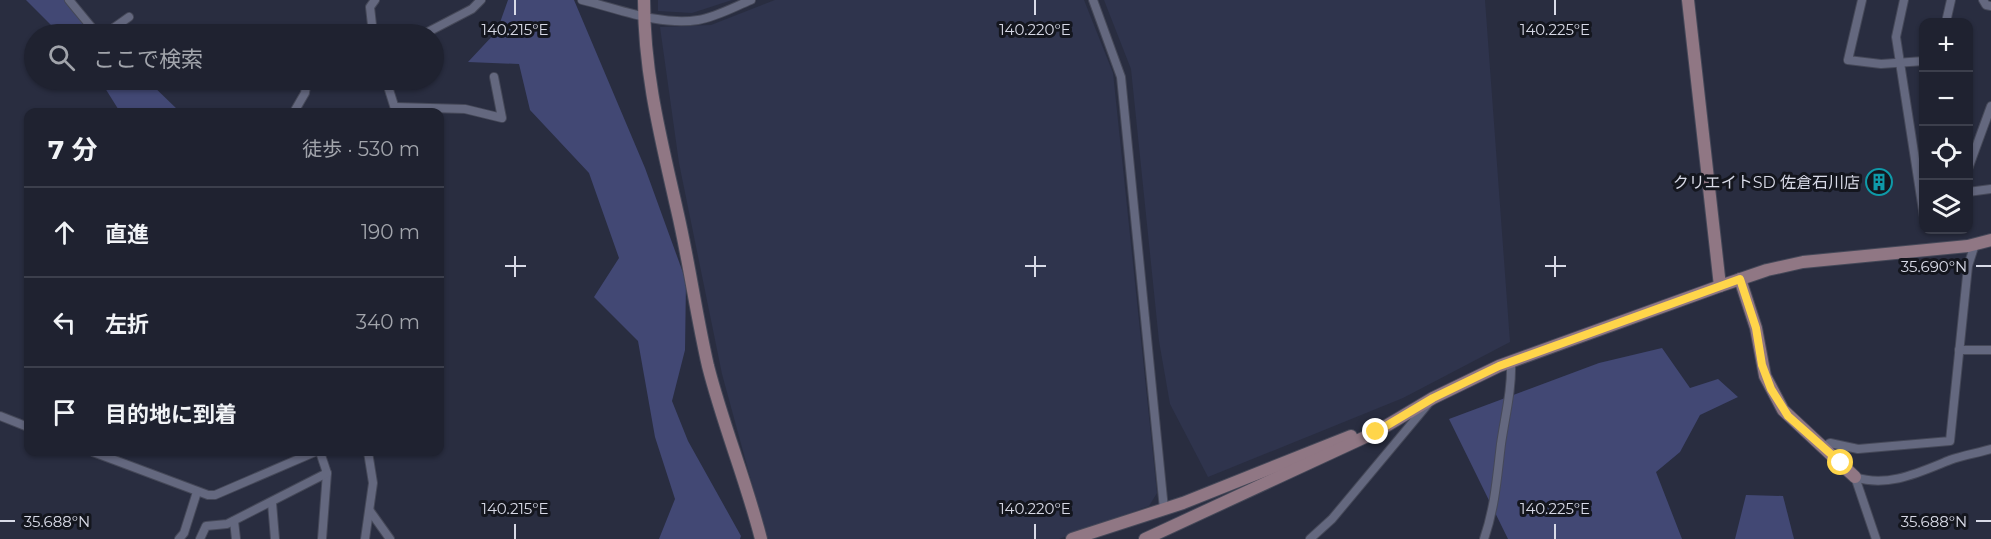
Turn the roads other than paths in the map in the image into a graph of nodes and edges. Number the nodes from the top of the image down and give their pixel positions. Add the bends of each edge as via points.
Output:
1 (69, 0) edge
2 (375, 0) edge
3 (481, 0) edge
4 (582, 0) edge
5 (644, 0) edge
6 (751, 0) edge
7 (1093, 0) edge
8 (1688, 0) edge
9 (1862, 0) edge
10 (1904, 0) edge
11 (1951, 0) edge
12 (1983, 0) edge
13 (1991, 6) edge
14 (644, 15) junction
15 (129, 17) dead end
16 (1947, 18) edge
17 (89, 24) edge
18 (119, 24) edge
19 (372, 24) edge
20 (443, 24) edge
21 (1919, 61) edge
22 (1901, 63) junction
23 (494, 77) dead end
24 (305, 90) edge
25 (389, 90) edge
26 (1991, 106) edge
27 (296, 108) edge
28 (394, 108) edge
29 (444, 109) edge
30 (1973, 155) edge
31 (1919, 189) edge
32 (1991, 189) edge
33 (1973, 191) edge
34 (1991, 240) edge
35 (1975, 244) junction
36 (1740, 279) junction
37 (1720, 286) junction
38 (1959, 350) junction
39 (1991, 350) edge
40 (1511, 362) junction
41 (1433, 398) junction
42 (1407, 414) junction
43 (0, 416) edge
44 (24, 425) edge
45 (1822, 448) junction
46 (1991, 449) edge
47 (103, 456) edge
48 (306, 456) edge
49 (321, 456) edge
50 (369, 456) edge
51 (327, 473) junction
52 (1855, 477) junction
53 (197, 492) junction
54 (272, 503) junction
55 (1164, 509) junction
56 (370, 511) junction
57 (1196, 516) junction
58 (234, 521) junction
59 (1159, 532) junction
60 (179, 539) edge
61 (200, 539) edge
62 (236, 539) edge
63 (275, 539) edge
64 (322, 539) edge
65 (365, 539) edge
66 (390, 539) edge
67 (761, 539) edge
68 (1072, 539) edge
69 (1145, 539) edge
70 (1310, 539) edge
71 (1484, 539) edge
72 (1876, 539) edge

1 - 17 street
2 - 19 street via 370,7
3 - 20 street
4 - 14 street
5 - 14 street
6 - 14 street via 700,20 667,21
7 - 55 street via 1121,77
8 - 37 street
9 - 22 street via 1848,60
10 - 22 street via 1896,37
11 - 16 street
12 - 13 street
14 - 67 street via 648,79 708,363
15 - 18 street
21 - 22 street
22 - 31 street
23 - 29 street via 502,118 465,109
24 - 27 street
25 - 28 street
26 - 30 street
32 - 33 street
34 - 35 street
35 - 36 street via 1803,262
35 - 38 street via 1968,266
36 - 37 street
36 - 45 street via 1771,389 1788,416
37 - 40 street
38 - 39 street
38 - 45 street via 1950,441 1858,449 1830,443
40 - 41 street
40 - 71 street via 1509,409 1497,491
41 - 42 street
41 - 70 street via 1332,519
42 - 55 street
42 - 57 street via 1323,458
43 - 44 street
45 - 52 street
46 - 52 street via 1952,459 1914,476 1867,481
47 - 53 street
48 - 53 street via 215,495
49 - 51 street
50 - 56 street via 373,483
51 - 54 street
51 - 64 street
52 - 72 street
53 - 60 street
54 - 58 street
54 - 63 street
55 - 57 street via 1177,515
55 - 59 street
55 - 68 street
56 - 65 street
56 - 66 street
57 - 59 street
58 - 61 street via 206,526
58 - 62 street
59 - 69 street

